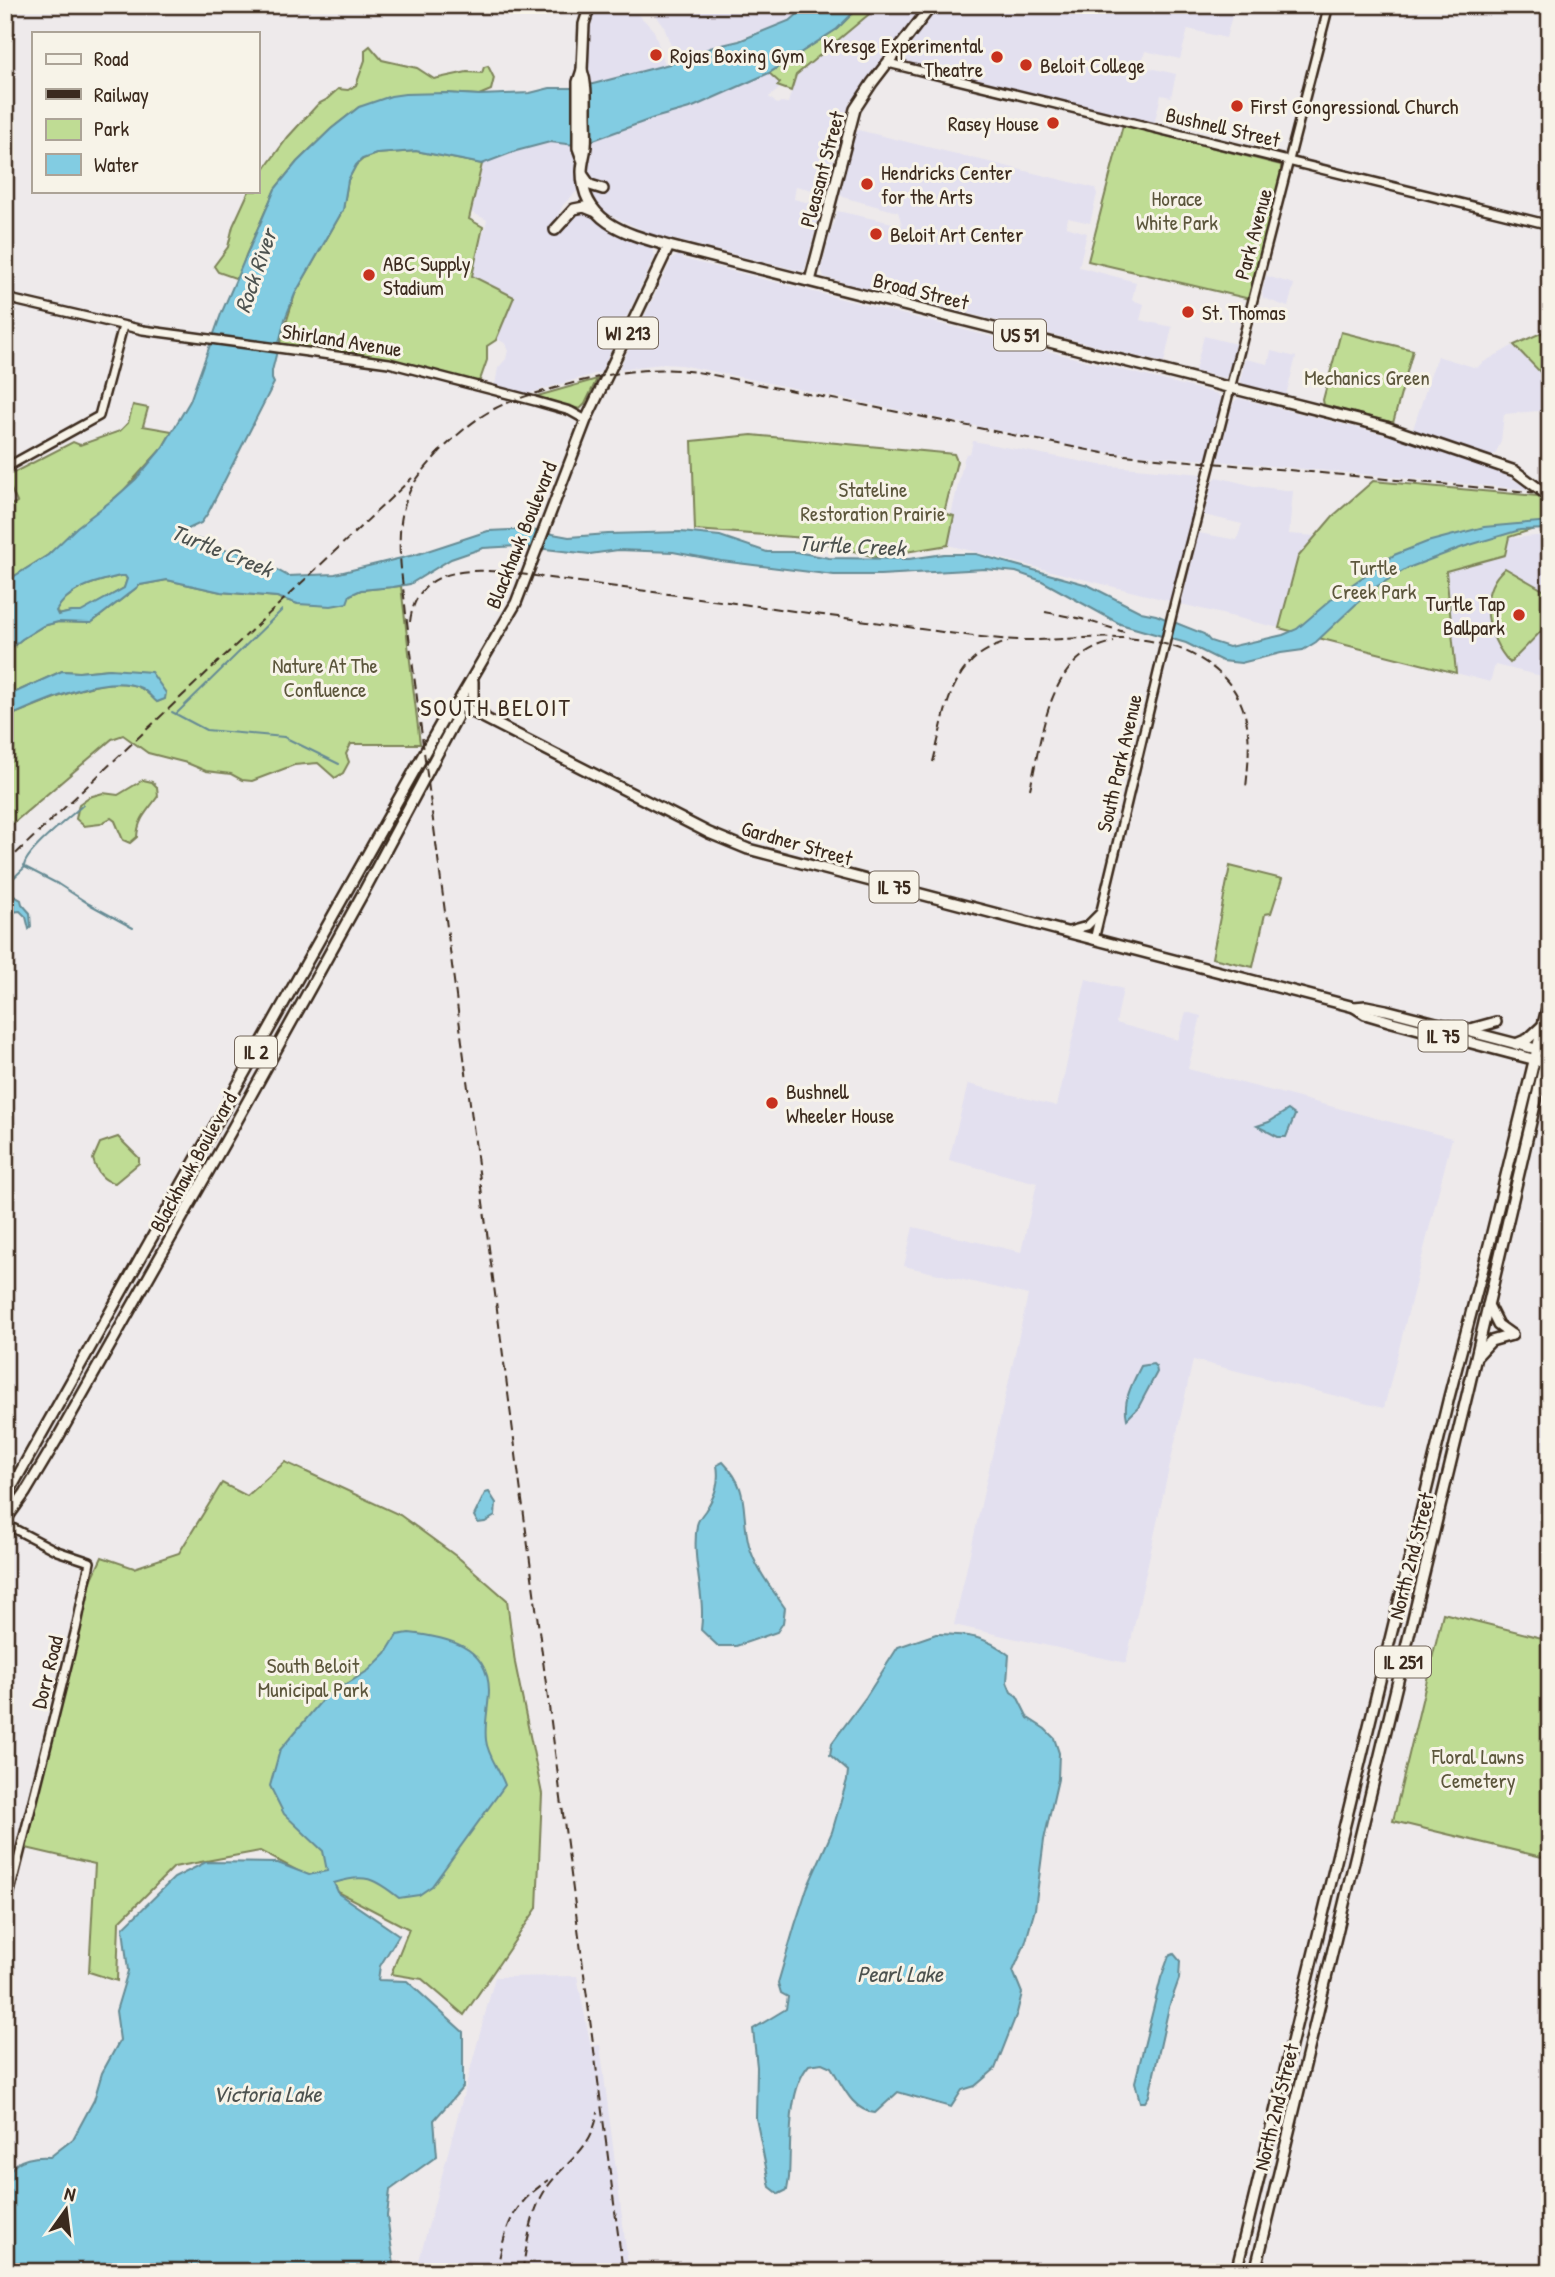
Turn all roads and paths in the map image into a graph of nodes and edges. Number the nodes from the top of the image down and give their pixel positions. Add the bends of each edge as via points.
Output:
1 (590, 5) edge
2 (932, 5) edge
3 (1329, 5) edge
4 (888, 63) junction
5 (1290, 161) junction
6 (582, 173) junction
7 (603, 189) dead end
8 (594, 211) junction
9 (1550, 225) edge
10 (555, 230) dead end
11 (669, 246) junction
12 (810, 281) junction
13 (5, 298) edge
14 (123, 326) junction
15 (1231, 388) junction
16 (586, 420) junction
17 (574, 450) joint
18 (5, 468) edge
19 (1550, 498) edge
20 (1177, 594) joint
21 (473, 678) junction
22 (457, 704) junction
23 (485, 717) junction
24 (1101, 913) junction
25 (1065, 932) junction
26 (1094, 940) junction
27 (1550, 996) edge
28 (1354, 1007) junction
29 (1542, 1026) junction
30 (1466, 1031) junction
31 (1504, 1041) junction
32 (1550, 1041) edge
33 (1515, 1049) junction
34 (1544, 1056) edge
35 (1550, 1076) edge
36 (1530, 1079) junction
37 (1538, 1090) junction
38 (1488, 1305) junction
39 (1476, 1356) junction
40 (5, 1499) edge
41 (5, 1522) edge
42 (5, 1912) edge
43 (1236, 2272) edge
44 (1255, 2272) edge

1 - 6 main road via 583,30
2 - 4 main road, Pleasant Street
3 - 5 street, Park Avenue
4 - 5 street, Bushnell Street
4 - 12 main road, Pleasant Street via 850,122
5 - 9 street, Bushnell Street
5 - 15 street, Park Avenue
6 - 7 main road via 590,185
6 - 8 main road via 585,197
8 - 10 main road via 574,209
8 - 11 main road, Broad Street via 635,235
11 - 12 main road, Broad Street
11 - 16 main road, WI 213
12 - 15 main road, Broad Street / US 51
13 - 14 street, Shirland Avenue
14 - 16 street, Shirland Avenue via 395,365 570,411
14 - 18 street via 99,416
15 - 19 main road, Broad Street / US 51 via 1386,427 1499,464 1516,471
15 - 20 street, Park Avenue
16 - 17 main road, WI 213
17 - 21 main road, Blackhawk Boulevard / IL 2 via 516,603
20 - 24 street, South Park Avenue
21 - 22 main road, Blackhawk Boulevard / IL 2
21 - 23 main road via 473,699
22 - 23 main road, Gardner Street / IL 75
22 - 40 main road, Blackhawk Boulevard / IL 2 via 448,711
22 - 41 main road, Blackhawk Boulevard / IL 2 via 457,717 358,903 95,1373
23 - 25 main road, Gardner Street / IL 75 via 736,845
24 - 25 street via 1087,926
24 - 26 street, South Park Avenue
25 - 26 main road, Gardner Street / IL 75
26 - 28 main road, Gardner Street / IL 75
27 - 29 main road
28 - 30 main road, Gardner Street / IL 75 via 1386,1010
28 - 33 main road, Gardner Street / IL 75 via 1383,1019
29 - 33 main road
29 - 34 main road
30 - 31 main road, Gardner Street / IL 75
30 - 31 main road via 1497,1020
31 - 33 main road, Gardner Street / IL 75
32 - 34 main road, IL 251
33 - 34 main road, Gardner Street / IL 75
33 - 36 main road
34 - 36 main road, North 2nd Street / IL 251
34 - 37 main road, North 2nd Street / IL 251
35 - 37 main road
36 - 43 main road, North 2nd Street / IL 251
37 - 38 main road, North 2nd Street / IL 251
38 - 39 main road, North 2nd Street / IL 251
38 - 39 main road via 1498,1325 1512,1335 1491,1341
39 - 44 main road, North 2nd Street / IL 251
41 - 42 street, Dorr Road via 57,1551 90,1562

